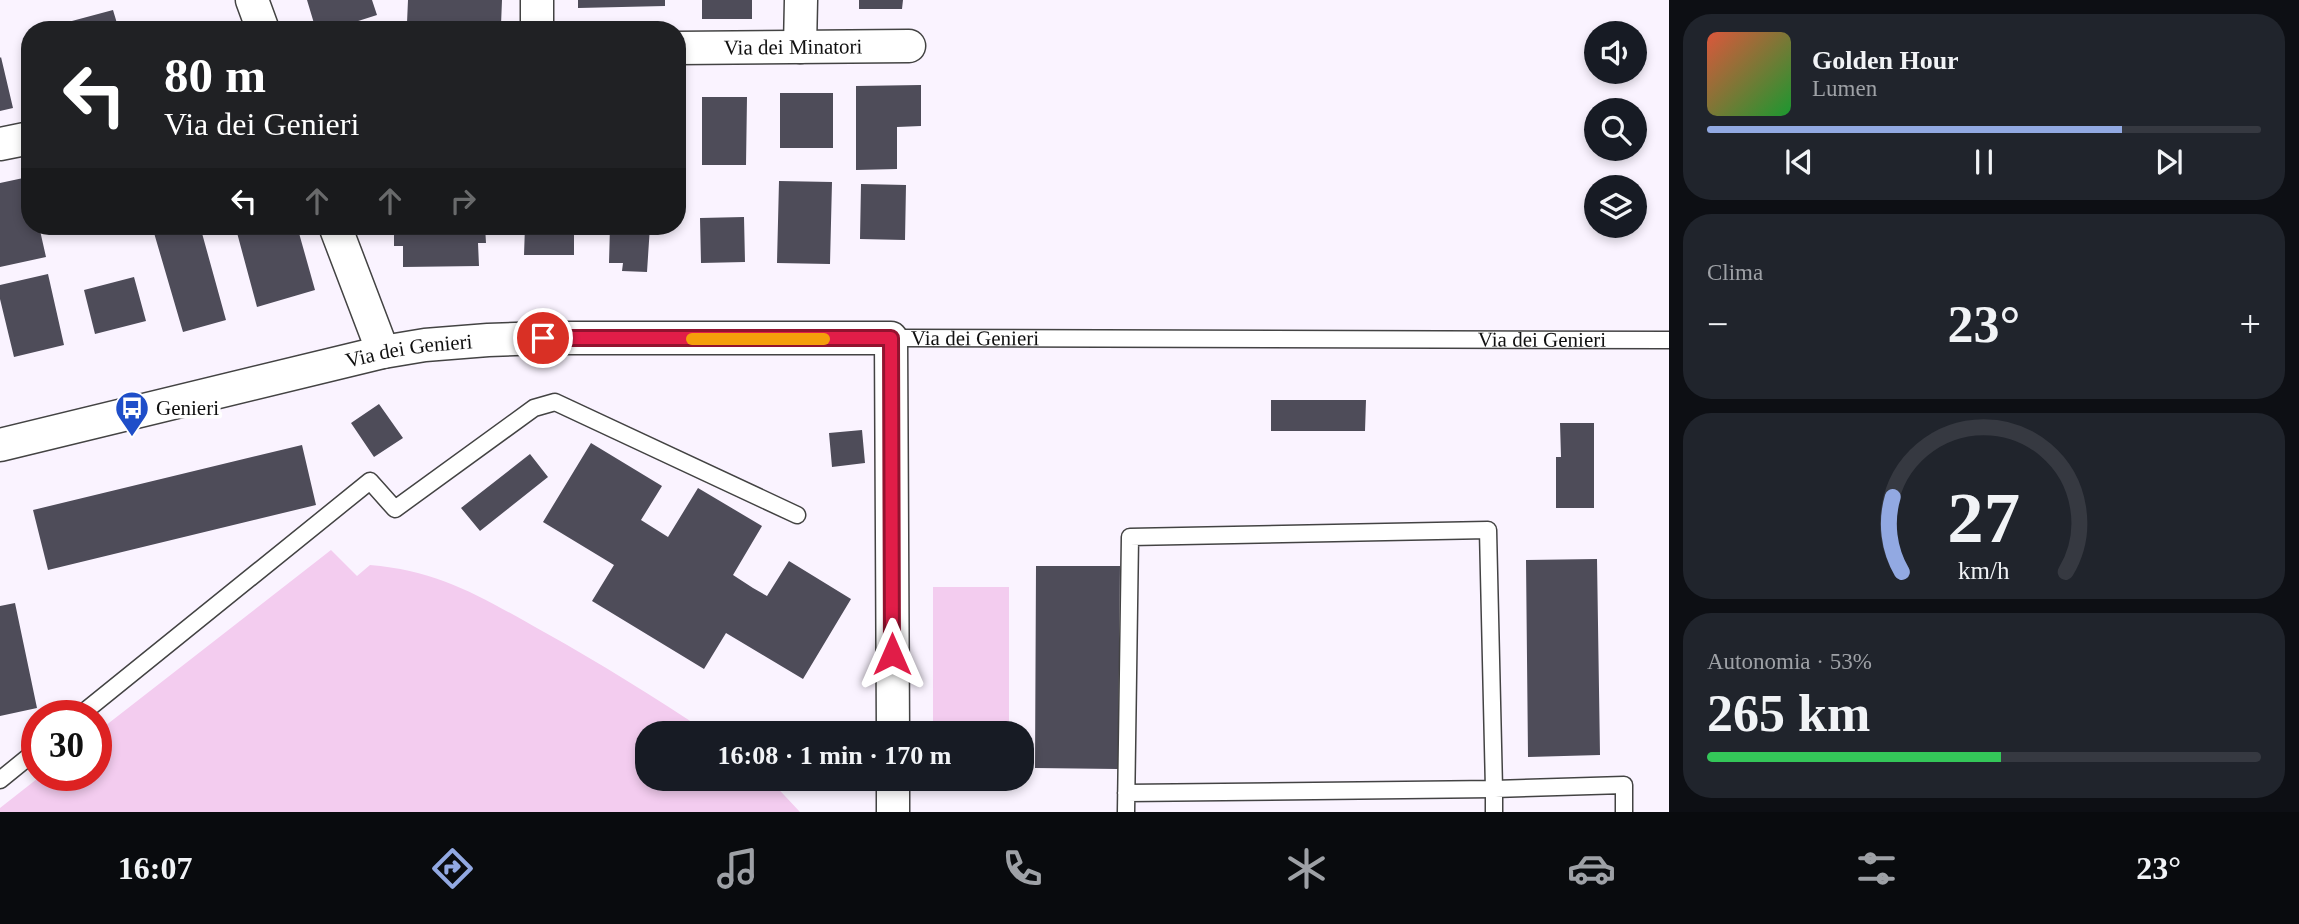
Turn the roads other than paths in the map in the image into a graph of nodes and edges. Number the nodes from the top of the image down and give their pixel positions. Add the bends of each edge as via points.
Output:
1 (252, 0) edge
2 (537, 0) edge
3 (801, 0) edge
4 (260, 21) edge
5 (537, 21) edge
6 (909, 46) dead end
7 (800, 47) junction
8 (686, 48) edge
9 (21, 140) edge
10 (0, 145) edge
11 (338, 235) edge
12 (891, 338) junction
13 (1669, 340) edge
14 (383, 352) junction
15 (0, 445) edge
16 (797, 515) dead end
17 (99, 700) edge
18 (893, 721) edge
19 (21, 763) edge
20 (0, 780) edge
21 (1494, 789) junction
22 (893, 791) edge
23 (1126, 793) junction
24 (893, 812) edge
25 (1126, 812) edge
26 (1494, 812) edge
27 (1624, 812) edge

1 - 4 street
2 - 5 street
3 - 7 street
6 - 7 street, Via dei Minatori
7 - 8 street, Via dei Minatori
9 - 10 street
11 - 14 street
12 - 13 lane, Via dei Genieri
12 - 14 street, Via dei Genieri via 502,339
12 - 18 street
14 - 15 street, Via dei Genieri
16 - 17 lane via 555,402 534,408 395,509 370,481
19 - 20 lane
21 - 23 lane
21 - 23 lane via 1488,530 1130,537
21 - 26 lane
21 - 27 lane via 1624,785
22 - 24 street
23 - 25 lane

